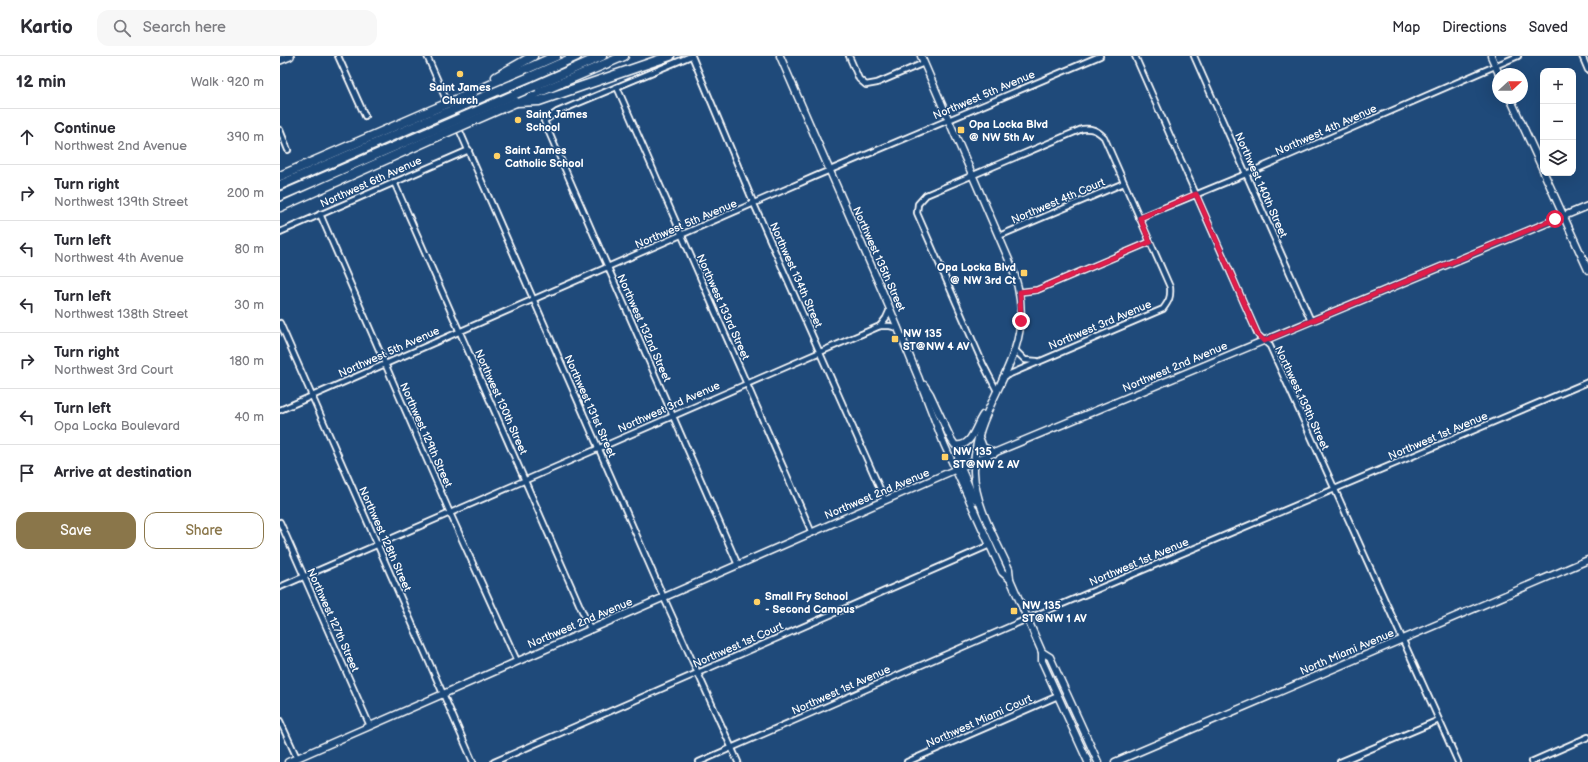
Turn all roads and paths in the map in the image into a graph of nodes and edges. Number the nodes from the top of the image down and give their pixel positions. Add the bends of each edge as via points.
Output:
1 (290, 56) edge
2 (338, 56) edge
3 (427, 56) edge
4 (533, 56) edge
5 (556, 56) edge
6 (577, 56) edge
7 (602, 56) edge
8 (624, 56) edge
9 (670, 56) edge
10 (691, 56) edge
11 (780, 56) edge
12 (849, 56) edge
13 (921, 56) edge
14 (1100, 56) edge
15 (1135, 56) edge
16 (1194, 56) edge
17 (1491, 56) edge
18 (1518, 56) edge
19 (1582, 56) edge
20 (280, 60) edge
21 (924, 63) junction
22 (1495, 65) junction
23 (1496, 68) edge
24 (1588, 70) edge
25 (528, 73) junction
26 (617, 87) junction
27 (472, 93) junction
28 (537, 93) junction
29 (1513, 104) edge
30 (365, 116) dead end
31 (427, 117) junction
32 (948, 119) junction
33 (280, 130) edge
34 (434, 133) junction
35 (288, 150) dead end
36 (468, 150) junction
37 (1540, 163) edge
38 (830, 170) junction
39 (1246, 174) junction
40 (973, 175) junction
41 (280, 176) edge
42 (1545, 176) edge
43 (394, 182) junction
44 (1124, 183) junction
45 (280, 185) edge
46 (1196, 194) junction
47 (280, 196) edge
48 (292, 202) junction
49 (754, 204) junction
50 (280, 206) edge
51 (1588, 206) edge
52 (280, 212) edge
53 (320, 214) junction
54 (1564, 216) junction
55 (1140, 218) junction
56 (280, 232) edge
57 (681, 235) junction
58 (999, 236) junction
59 (1150, 242) junction
60 (608, 267) junction
61 (1588, 270) edge
62 (1020, 292) junction
63 (533, 299) junction
64 (890, 309) junction
65 (1311, 321) junction
66 (280, 323) edge
67 (880, 326) junction
68 (898, 328) junction
69 (460, 331) junction
70 (1264, 341) junction
71 (1015, 350) junction
72 (820, 352) junction
73 (1037, 361) junction
74 (385, 364) junction
75 (1003, 377) junction
76 (919, 379) junction
77 (1588, 382) edge
78 (747, 383) junction
79 (997, 391) junction
80 (312, 396) junction
81 (280, 410) edge
82 (987, 410) junction
83 (673, 416) junction
84 (978, 435) junction
85 (599, 448) junction
86 (995, 453) junction
87 (974, 462) junction
88 (958, 469) junction
89 (526, 480) junction
90 (1334, 490) junction
91 (885, 500) junction
92 (981, 507) junction
93 (450, 513) junction
94 (280, 522) edge
95 (812, 533) junction
96 (378, 545) junction
97 (990, 545) junction
98 (1588, 560) edge
99 (738, 565) junction
100 (304, 577) junction
101 (1010, 579) junction
102 (280, 587) edge
103 (664, 598) junction
104 (1027, 619) junction
105 (590, 629) junction
106 (1402, 639) junction
107 (1042, 652) junction
108 (517, 661) junction
109 (698, 672) junction
110 (443, 694) junction
111 (1058, 696) junction
112 (1439, 720) junction
113 (280, 721) edge
114 (1080, 723) junction
115 (370, 726) junction
116 (1588, 737) edge
117 (732, 747) junction
118 (297, 758) junction
119 (288, 762) edge
120 (473, 762) edge
121 (494, 762) edge
122 (699, 762) edge
123 (738, 762) edge
124 (907, 762) edge
125 (1088, 762) edge
126 (1098, 762) edge
127 (1115, 762) edge
128 (1340, 762) edge
129 (1458, 762) edge
130 (1531, 762) edge

1 - 20 main road
2 - 30 street
3 - 36 street, Northwest 131st Street
4 - 27 highway
5 - 25 highway
6 - 25 highway
7 - 28 highway
8 - 28 highway
9 - 28 highway
10 - 26 street
10 - 49 street, Northwest 134th Street
11 - 38 street, Northwest 135th Street
12 - 21 street via 859,79 866,85
13 - 21 street
14 - 32 street, Northwest 5th Avenue
15 - 46 street, Northwest 139th Street
16 - 39 street, Northwest 140th Street
17 - 22 street
18 - 22 street, Northwest 4th Avenue
19 - 24 street
21 - 32 street
22 - 23 street
22 - 39 street, Northwest 4th Avenue
25 - 27 highway
25 - 31 highway, bridge
26 - 57 street, Northwest 133rd Street
26 - 60 street, Northwest 132nd Street via 557,112 544,121
27 - 31 highway, bridge
28 - 34 highway, bridge
28 - 34 highway, bridge
29 - 37 street
31 - 41 highway
31 - 45 highway
32 - 38 street, Northwest 5th Avenue
32 - 40 street
33 - 35 street
34 - 47 highway
34 - 48 highway
36 - 43 street, Northwest 6th Avenue
36 - 63 street, Northwest 131st Street
38 - 49 street, Northwest 5th Avenue
38 - 64 street, Northwest 135th Street
39 - 46 street, Northwest 4th Avenue
39 - 65 street, Northwest 140th Street
40 - 44 street via 1082,129 1093,129 1104,137
40 - 58 street
40 - 79 street via 926,196 918,204 917,213
42 - 54 street
43 - 53 street, Northwest 6th Avenue
43 - 69 street, Northwest 130th Street
44 - 55 street
44 - 58 street, Northwest 4th Court
46 - 55 street, Northwest 4th Avenue
46 - 70 street, Northwest 139th Street via 1258,335
48 - 50 highway
48 - 52 highway
49 - 57 street, Northwest 5th Avenue
49 - 72 street, Northwest 134th Street
51 - 54 street, Northwest 2nd Avenue
53 - 56 street, Northwest 6th Avenue
53 - 74 street, Northwest 129th Street
54 - 61 street
54 - 65 street, Northwest 2nd Avenue
55 - 59 street
57 - 60 street, Northwest 5th Avenue
57 - 78 street, Northwest 133rd Street
58 - 62 street
59 - 62 street via 1037,290
59 - 73 street, Northwest 3rd Avenue via 1170,287 1171,296 1163,309
60 - 63 street, Northwest 5th Avenue
60 - 83 street, Northwest 132nd Street
62 - 71 street via 1021,321
63 - 69 street, Northwest 5th Avenue
63 - 85 street, Northwest 131st Street
64 - 67 street
64 - 68 street, Northwest 135th Street
65 - 70 street, Northwest 2nd Avenue
66 - 80 street, Northwest 128th Street
67 - 68 street, Northwest 3rd Avenue
67 - 72 street, Northwest 3rd Avenue
68 - 76 street, Northwest 135th Street
69 - 74 street, Northwest 5th Avenue
69 - 89 street, Northwest 130th Street
70 - 86 street, Northwest 2nd Avenue
70 - 90 street, Northwest 139th Street via 1270,346
71 - 73 street via 1025,360
71 - 75 street
72 - 78 street, Northwest 3rd Avenue
72 - 91 street, Northwest 134th Street
73 - 75 street, Northwest 3rd Avenue
74 - 80 street, Northwest 5th Avenue
74 - 93 street, Northwest 129th Street
75 - 79 street
76 - 82 street via 930,394 955,445 968,442
76 - 88 street, Northwest 135th Street
77 - 90 street, Northwest 1st Avenue
78 - 83 street, Northwest 3rd Avenue
78 - 95 street, Northwest 133rd Street
79 - 82 street
80 - 81 street, Northwest 5th Avenue
80 - 96 street, Northwest 128th Street
82 - 84 street, Northwest 135th Street
83 - 85 street, Northwest 3rd Avenue
83 - 99 street, Northwest 132nd Street
84 - 86 street via 983,447
84 - 87 street, Northwest 135th Street
85 - 89 street, Northwest 3rd Avenue
85 - 103 street, Northwest 131st Street
86 - 87 street, Northwest 2nd Avenue
87 - 88 street, Northwest 2nd Avenue
87 - 92 street, Northwest 135th Street via 974,481
88 - 91 street, Northwest 2nd Avenue
88 - 92 street
88 - 97 street, Northwest 135th Street
89 - 93 street, Northwest 3rd Avenue
89 - 105 street, Northwest 130th Street
90 - 104 street, Northwest 1st Avenue
90 - 106 street, Northwest 139th Street
91 - 95 street, Northwest 2nd Avenue
92 - 101 street, Northwest 135th Street via 1009,569
93 - 96 street, Northwest 3rd Avenue
93 - 108 street, Northwest 129th Street
94 - 100 street, Northwest 127th Street
95 - 99 street, Northwest 2nd Avenue
96 - 100 street
96 - 110 street, Northwest 128th Street
97 - 101 street, Northwest 135th Street via 1002,572
97 - 109 street, Northwest 1st Court
98 - 106 street, North Miami Avenue
99 - 103 street, Northwest 2nd Avenue
100 - 102 street
100 - 115 street, Northwest 127th Street
101 - 104 street, Northwest 135th Street
103 - 105 street, Northwest 2nd Avenue
103 - 109 street, Northwest 131st Street
104 - 107 street, Northwest 135th Street
104 - 117 street, Northwest 1st Avenue
105 - 108 street, Northwest 2nd Avenue
106 - 112 street, Northwest 139th Street
106 - 127 street, North Miami Avenue
107 - 111 street, Northwest 135th Street via 1042,661
107 - 114 street, Northwest 135th Street via 1050,657
108 - 110 street, Northwest 2nd Avenue
109 - 117 street, Northwest 131st Street
109 - 121 street, Northwest 1st Court
110 - 115 street, Northwest 2nd Avenue
110 - 120 street, Northwest 128th Street
111 - 114 street via 1063,696 1073,717
111 - 124 street, Northwest Miami Court
111 - 125 street, Northwest 135th Street
112 - 128 street
112 - 129 street, Northwest 139th Street
113 - 118 street
114 - 126 street, Northwest 135th Street
115 - 118 street, Northwest 2nd Avenue
116 - 130 street
117 - 122 street, Northwest 1st Avenue
117 - 123 street, Northwest 131st Street
118 - 119 street, Northwest 2nd Avenue

